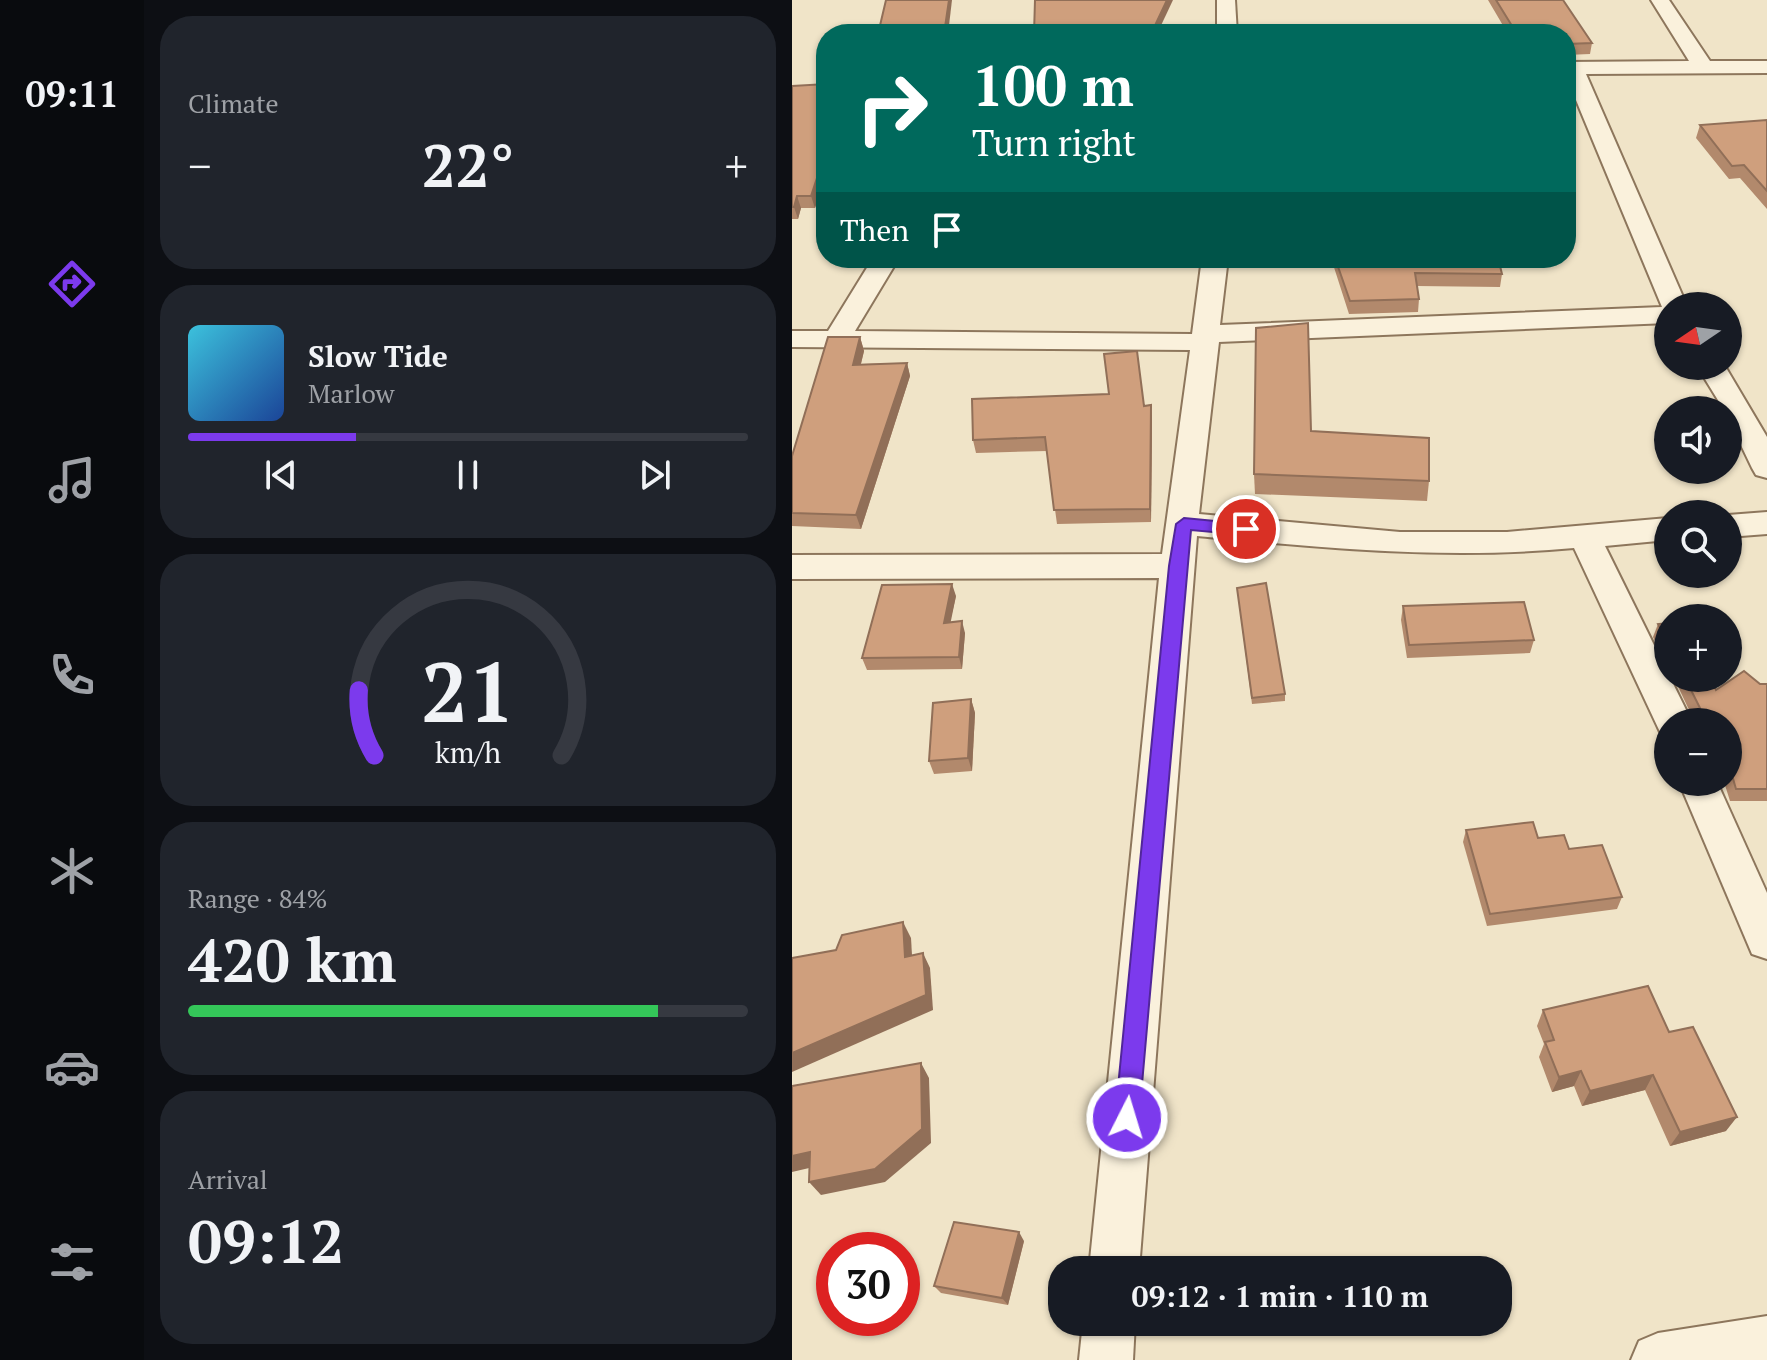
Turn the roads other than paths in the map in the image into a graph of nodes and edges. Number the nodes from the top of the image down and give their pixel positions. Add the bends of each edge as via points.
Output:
1 (1226, 0) edge
2 (1660, 0) edge
3 (1227, 24) edge
4 (1767, 67) edge
5 (1576, 68) edge
6 (1705, 70) junction
7 (1576, 84) edge
8 (880, 268) edge
9 (1214, 268) edge
10 (1668, 292) edge
11 (1654, 316) edge
12 (1205, 338) junction
13 (792, 339) edge
14 (837, 339) junction
15 (1720, 380) edge
16 (1767, 468) edge
17 (1767, 523) edge
18 (1184, 524) junction
19 (1742, 525) edge
20 (1654, 530) edge
21 (1583, 534) junction
22 (1177, 566) junction
23 (792, 567) edge
24 (1666, 708) edge
25 (1704, 796) edge
26 (1767, 940) edge
27 (1115, 1256) edge
28 (1108, 1336) edge
29 (1767, 1342) edge
30 (1106, 1360) edge
31 (1658, 1360) edge

1 - 3 street
2 - 6 street
4 - 6 street
5 - 6 street
7 - 10 street
8 - 14 street
9 - 12 street
11 - 12 street
12 - 14 street
12 - 18 street
13 - 14 street
15 - 16 street
17 - 19 street
18 - 21 street via 1400,543 1507,543
18 - 22 street
20 - 21 street
21 - 24 street
22 - 23 street
22 - 27 street
25 - 26 street
28 - 30 street
29 - 31 street

